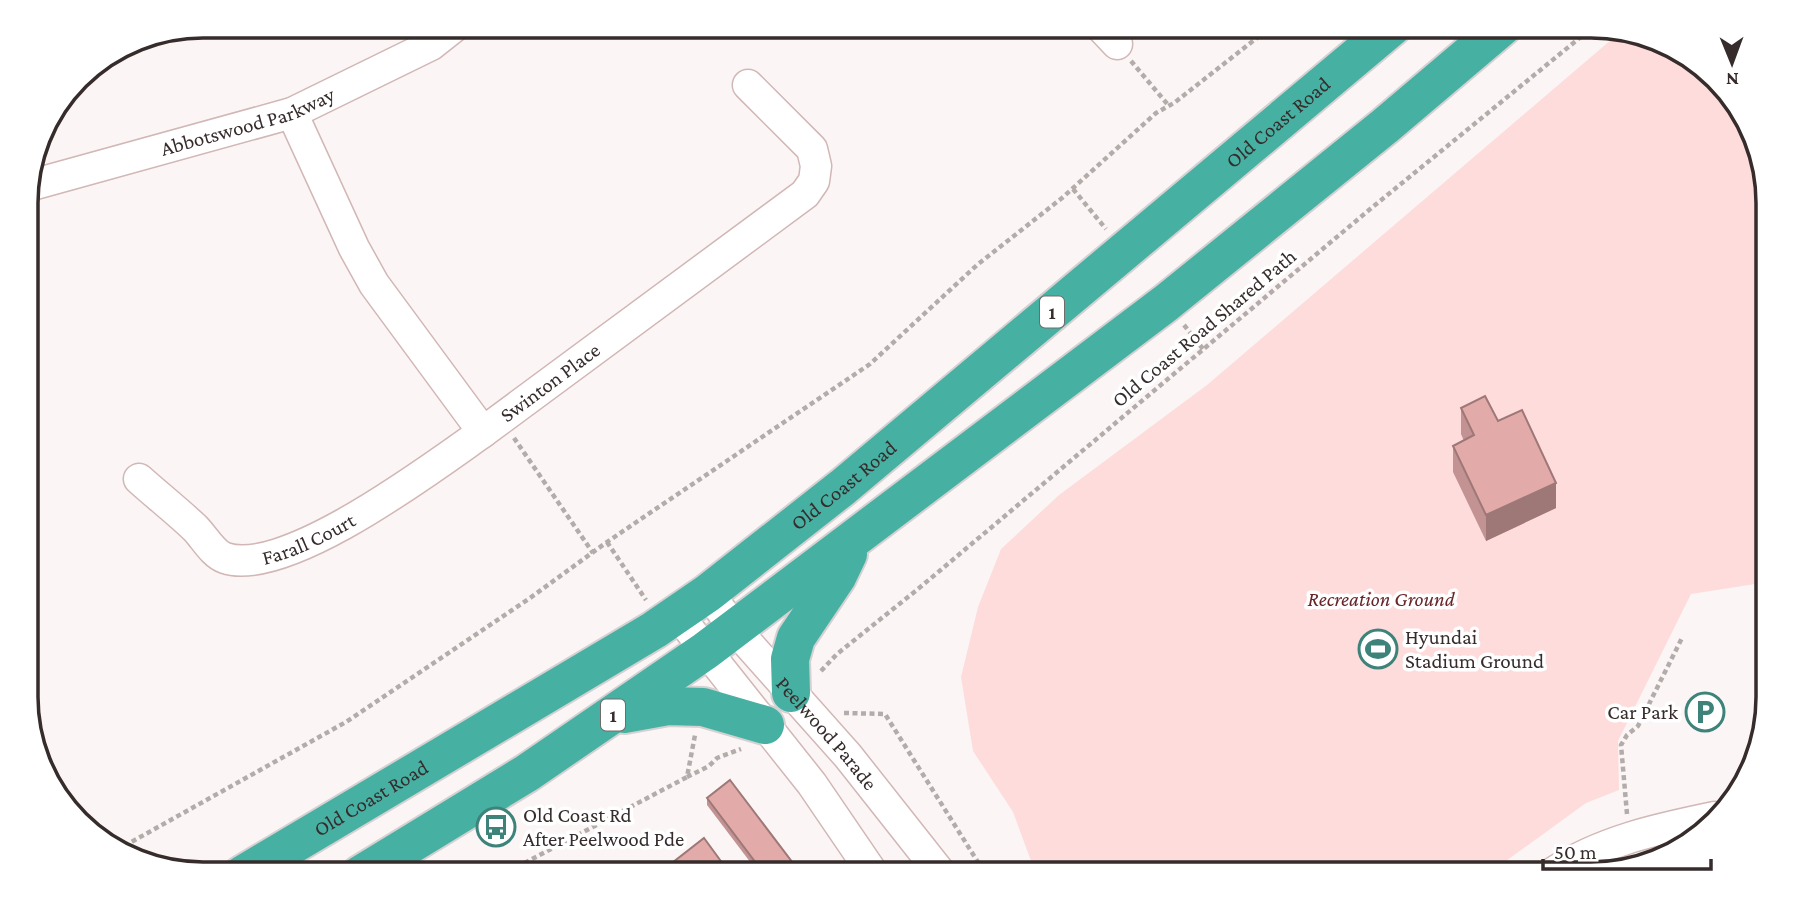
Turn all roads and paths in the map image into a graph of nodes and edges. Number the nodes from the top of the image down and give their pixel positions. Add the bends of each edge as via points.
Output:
1 (1112, 38) edge
2 (1257, 38) edge
3 (1378, 38) edge
4 (1489, 38) edge
5 (1578, 38) edge
6 (440, 39) edge
7 (748, 85) dead end
8 (1169, 106) junction
9 (292, 113) junction
10 (40, 183) edge
11 (492, 425) junction
12 (139, 480) dead end
13 (855, 539) junction
14 (593, 552) junction
15 (692, 604) junction
16 (1682, 638) dead end
17 (720, 640) junction
18 (805, 684) junction
19 (837, 712) dead end
20 (610, 716) junction
21 (697, 725) dead end
22 (757, 736) junction
23 (687, 777) junction
24 (1627, 816) dead end
25 (1702, 820) edge
26 (127, 844) edge
27 (264, 862) edge
28 (381, 862) edge
29 (527, 862) edge
30 (865, 862) edge
31 (932, 862) edge
32 (978, 862) edge
33 (1569, 862) edge

1 - 8 path
2 - 8 path
3 - 15 highway, Old Coast Road / 1 via 843,486
4 - 13 highway, 1 via 1166,303
5 - 18 path, Old Coast Road Shared Path
6 - 9 street, Abbotswood Parkway
7 - 11 street, Swinton Place via 812,149 814,181 805,194
8 - 14 path via 977,265 870,364
9 - 10 street, Abbotswood Parkway
9 - 11 street, Swinton Place via 374,284
11 - 12 street, Farall Court via 400,491 334,530 269,557 243,562 223,558
11 - 14 path
13 - 17 highway, 1
13 - 18 highway via 837,577 796,638 790,659
14 - 26 path via 346,722
15 - 17 street, Peelwood Parade
15 - 27 highway, Old Coast Road / 1
16 - 24 path via 1638,726 1621,745
17 - 18 street, Peelwood Parade
17 - 20 highway, 1
17 - 22 street, Peelwood Parade
18 - 31 street, Peelwood Parade via 848,756
19 - 32 path via 885,715
20 - 22 highway via 668,706 703,707
20 - 28 highway, 1
21 - 23 path
22 - 23 path
22 - 30 street, Peelwood Parade via 813,785
23 - 29 path
25 - 33 street via 1607,844

